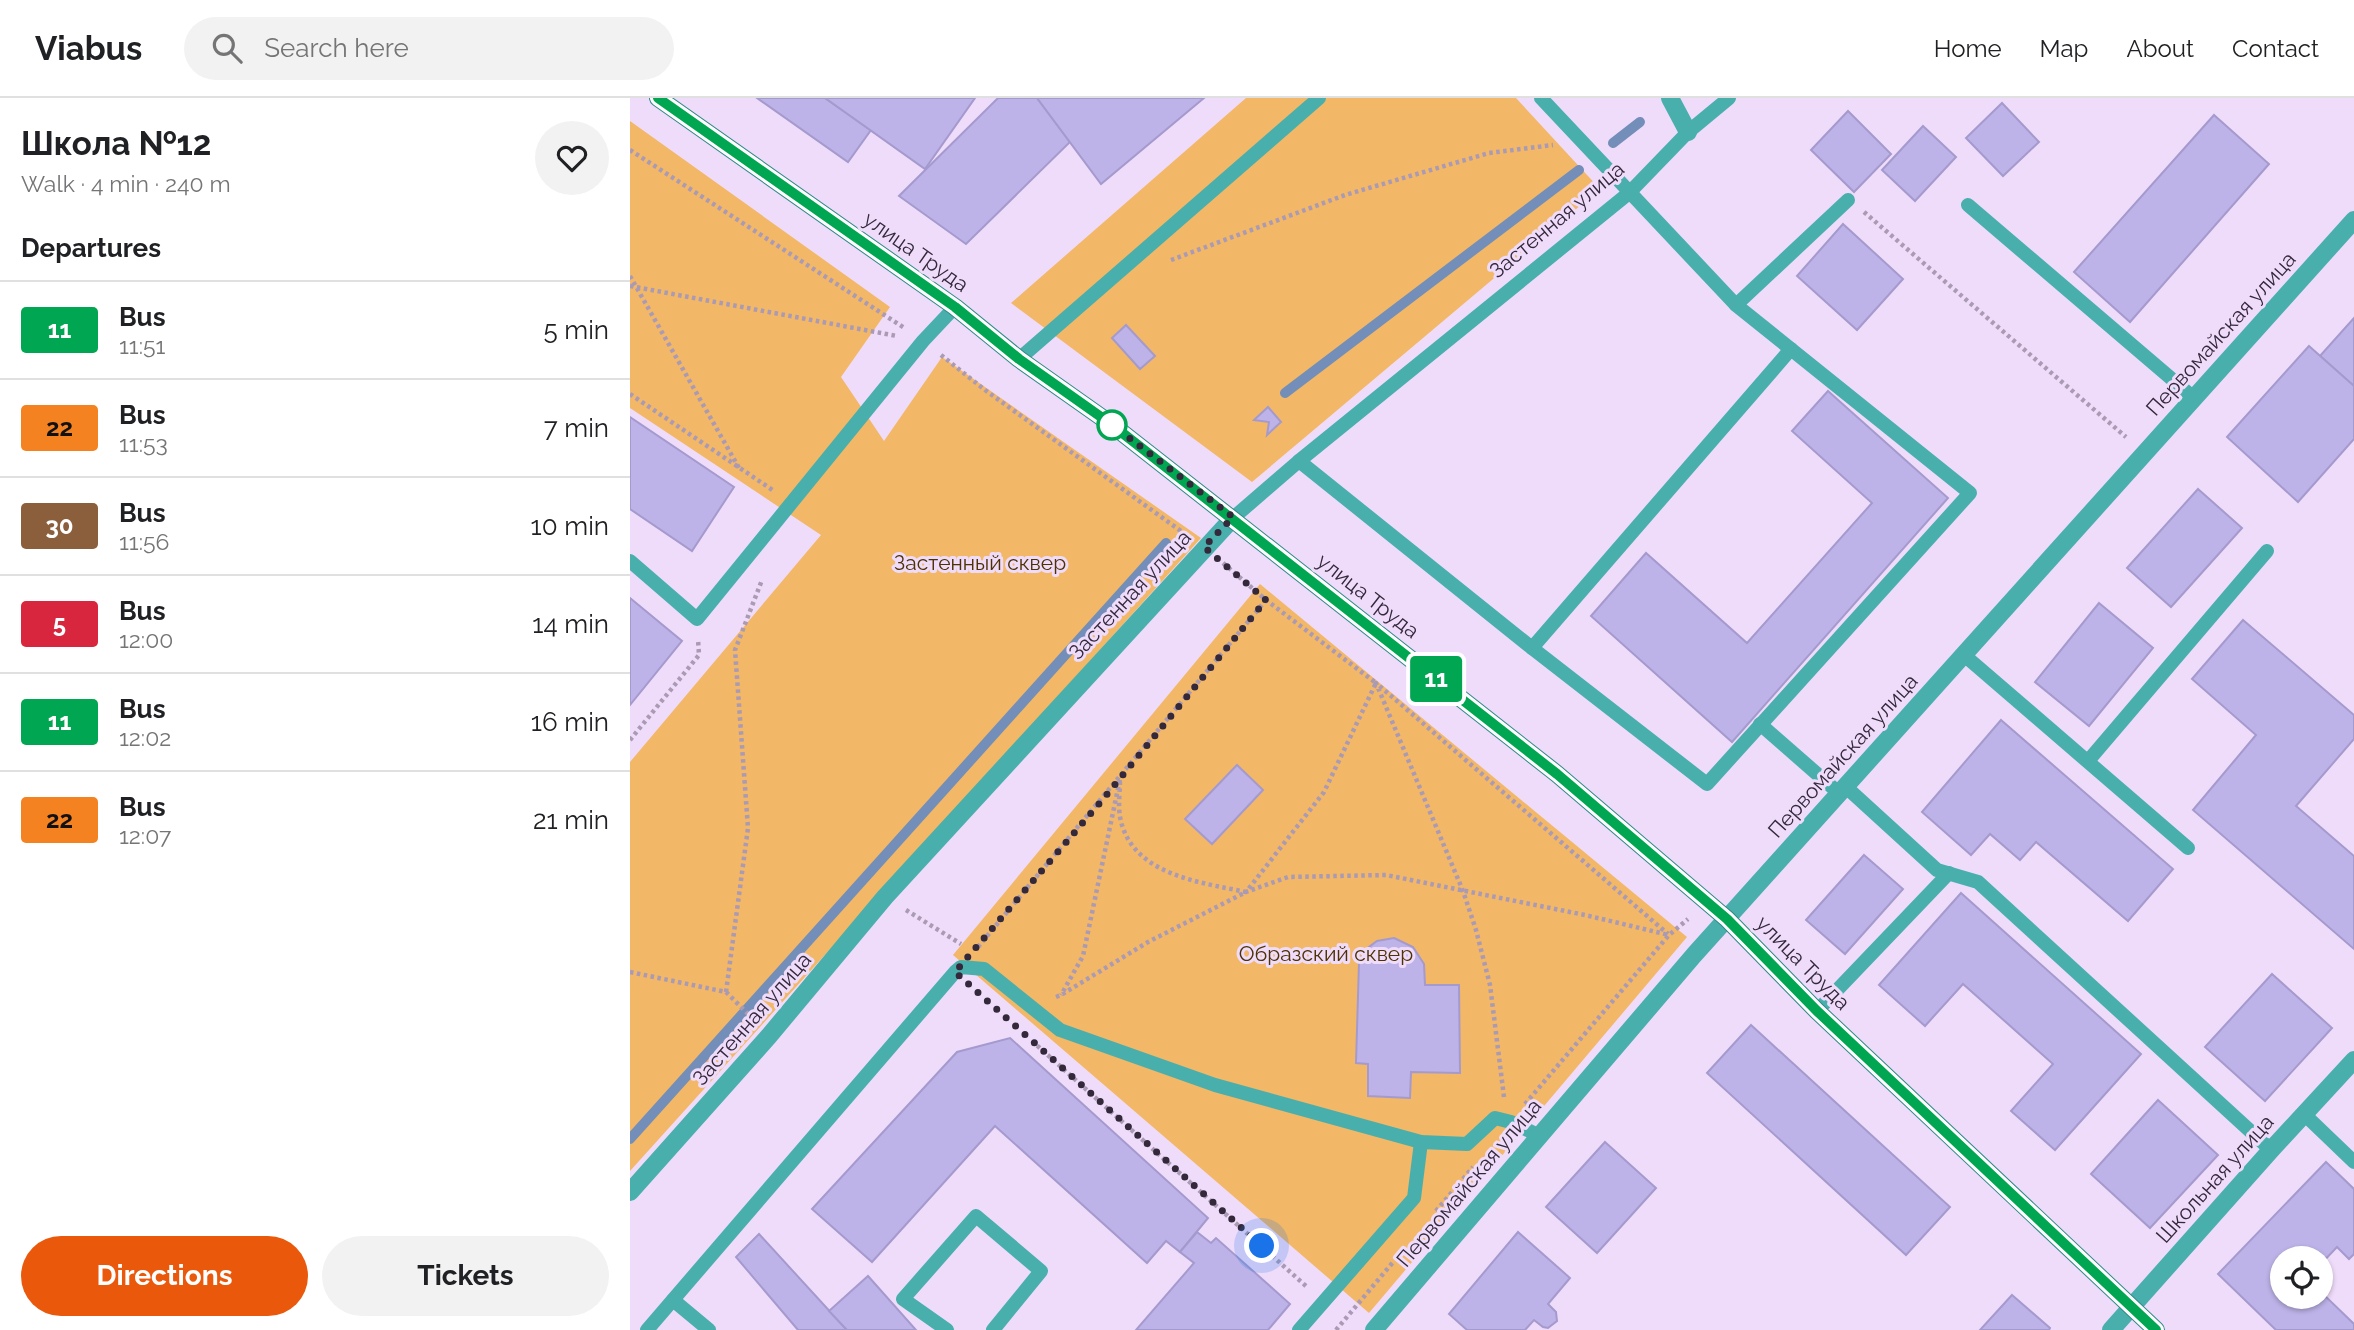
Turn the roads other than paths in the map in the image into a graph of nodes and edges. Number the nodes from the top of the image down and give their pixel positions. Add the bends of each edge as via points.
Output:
1 (658, 98) edge
2 (1320, 98) edge
3 (1541, 98) edge
4 (1670, 98) edge
5 (1729, 98) edge
6 (1688, 132) junction
7 (1629, 193) junction
8 (1847, 200) road end
9 (1968, 205) dead end
10 (2354, 220) edge
11 (1736, 305) junction
12 (955, 307) junction
13 (1791, 349) junction
14 (1019, 359) junction
15 (2194, 398) junction
16 (1299, 461) junction
17 (1233, 517) junction
18 (2267, 551) dead end
19 (630, 562) edge
20 (1532, 648) junction
21 (1964, 655) junction
22 (1760, 724) junction
23 (2088, 761) junction
24 (1843, 790) junction
25 (2188, 848) dead end
26 (1949, 873) junction
27 (1727, 919) junction
28 (1817, 1011) junction
29 (2354, 1060) edge
30 (2304, 1114) junction
31 (1539, 1136) junction
32 (1421, 1142) junction
33 (2271, 1150) junction
34 (2354, 1162) edge
35 (630, 1192) edge
36 (673, 1300) junction
37 (2132, 1306) junction
38 (647, 1330) edge
39 (709, 1330) edge
40 (947, 1330) edge
41 (993, 1330) edge
42 (1299, 1330) edge
43 (1374, 1330) edge
44 (2111, 1330) edge
45 (2156, 1330) edge

1 - 12 main road, улица Труда
2 - 14 lane
3 - 7 lane
4 - 6 street
5 - 6 lane, Застенная улица
6 - 7 lane, Застенная улица
7 - 11 lane
7 - 16 lane, Застенная улица
8 - 11 lane
9 - 15 lane
10 - 15 street, Первомайская улица
11 - 13 lane
12 - 14 main road, улица Труда
12 - 19 lane via 697,619
13 - 20 lane
13 - 22 lane via 1970,493
14 - 17 main road, улица Труда
15 - 21 street, Первомайская улица
16 - 17 lane, Застенная улица
16 - 20 lane
17 - 27 main road, улица Труда via 1557,774
17 - 35 street, Застенная улица via 885,897
18 - 23 lane
20 - 22 lane via 1707,784
21 - 23 lane
21 - 24 street, Первомайская улица
22 - 24 lane
23 - 25 lane
24 - 26 lane via 1937,870
24 - 27 street, Первомайская улица
26 - 28 lane
26 - 33 lane via 1978,882
27 - 28 main road, улица Труда
27 - 31 street, Первомайская улица
28 - 37 main road, улица Труда
29 - 30 street, Школьная улица
30 - 33 street, Школьная улица
30 - 34 lane
31 - 32 lane via 1495,1118 1467,1144
31 - 43 street, Первомайская улица
32 - 36 lane via 1215,1085 1060,1030 984,969 968,966 955,972
32 - 42 lane via 1414,1198
33 - 37 street, Школьная улица
36 - 38 lane
36 - 39 lane
37 - 44 street, Школьная улица
37 - 45 main road, улица Труда
40 - 41 lane via 903,1300 976,1216 1041,1271

